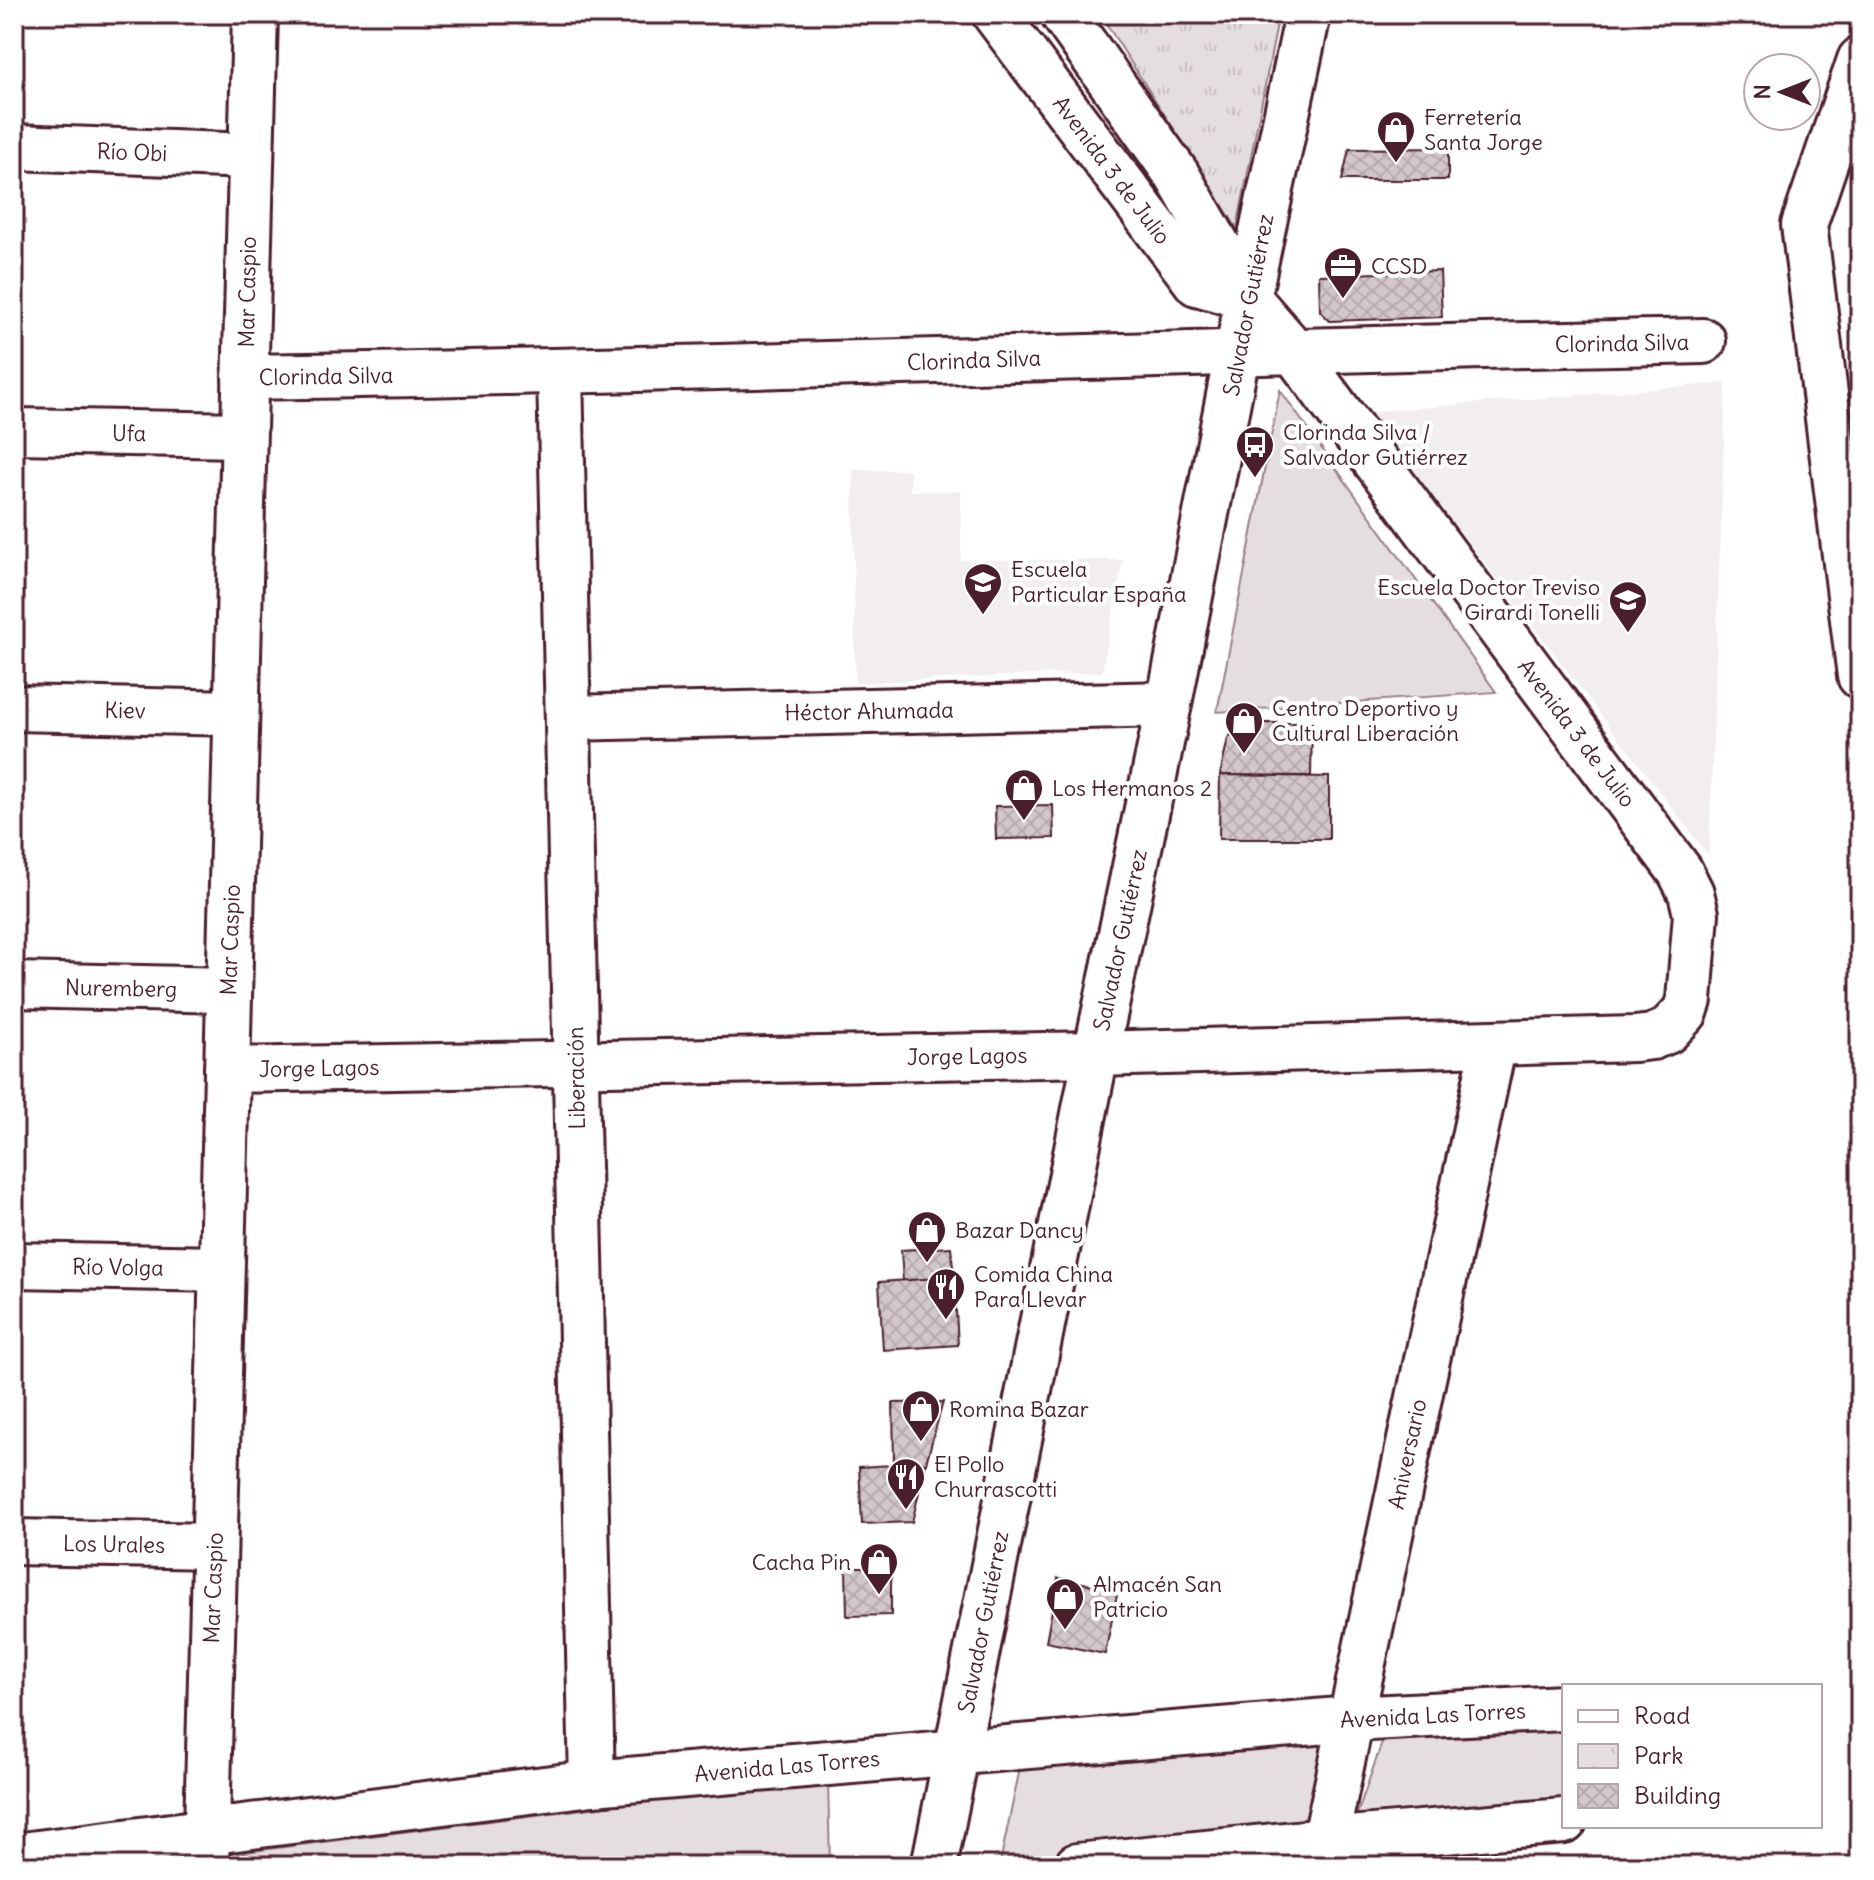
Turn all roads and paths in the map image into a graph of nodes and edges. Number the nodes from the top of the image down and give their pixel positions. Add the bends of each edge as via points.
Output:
1 (255, 14) edge
2 (995, 14) edge
3 (1063, 14) edge
4 (1308, 14) edge
5 (1860, 60) edge
6 (14, 147) edge
7 (251, 156) junction
8 (1248, 298) junction
9 (1703, 341) dead end
10 (1293, 350) junction
11 (1239, 351) junction
12 (560, 373) junction
13 (245, 377) junction
14 (14, 431) edge
15 (243, 435) junction
16 (1860, 676) edge
17 (1169, 704) junction
18 (14, 708) edge
19 (236, 713) junction
20 (568, 718) junction
21 (14, 985) edge
22 (228, 990) junction
23 (1689, 1000) joint
24 (1494, 1043) junction
25 (1096, 1054) junction
26 (576, 1064) junction
27 (227, 1070) junction
28 (14, 1265) edge
29 (221, 1269) junction
30 (14, 1542) edge
31 (214, 1546) junction
32 (1562, 1708) edge
33 (1351, 1719) junction
34 (957, 1752) junction
35 (592, 1783) junction
36 (1562, 1821) edge
37 (206, 1849) edge
38 (1323, 1853) edge
39 (14, 1856) edge
40 (934, 1866) edge
41 (1077, 1866) edge

1 - 7 street, Mar Caspio
2 - 8 street, Avenida 3 de Julio via 1197,283
3 - 8 street, Avenida 3 de Julio via 1177,175
4 - 8 street, Salvador Gutiérrez
5 - 16 street via 1804,225
6 - 7 street, Río Obi
7 - 13 street, Mar Caspio
8 - 10 street, Avenida 3 de Julio
8 - 11 street, Salvador Gutiérrez
9 - 10 street, Clorinda Silva
10 - 11 street, Clorinda Silva
10 - 23 street, Avenida 3 de Julio via 1680,871 1696,914
11 - 12 street, Clorinda Silva
11 - 17 street, Salvador Gutiérrez
12 - 13 street, Clorinda Silva
12 - 20 street, Liberación
13 - 15 street, Mar Caspio
14 - 15 street, Ufa
15 - 19 street, Mar Caspio
17 - 20 street, Héctor Ahumada
17 - 25 street, Salvador Gutiérrez
18 - 19 street, Kiev
19 - 22 street, Mar Caspio
20 - 26 street, Liberación
21 - 22 street, Nuremberg
22 - 27 street, Mar Caspio
23 - 24 street, Jorge Lagos via 1677,1022 1652,1037
24 - 25 street, Jorge Lagos
24 - 33 street, Aniversario
25 - 26 street, Jorge Lagos
25 - 34 street, Salvador Gutiérrez
26 - 27 street, Jorge Lagos
26 - 35 street, Liberación
27 - 29 street, Mar Caspio
28 - 29 street, Río Volga
29 - 31 street, Mar Caspio
30 - 31 street, Los Urales
31 - 37 street, Mar Caspio
32 - 33 street, Avenida Las Torres
33 - 34 street, Avenida Las Torres
33 - 38 street, Aniversario
34 - 35 street, Avenida Las Torres
34 - 40 street, Salvador Gutiérrez
35 - 37 street, Avenida Las Torres
36 - 38 street
37 - 39 street, Avenida Las Torres
38 - 41 street

